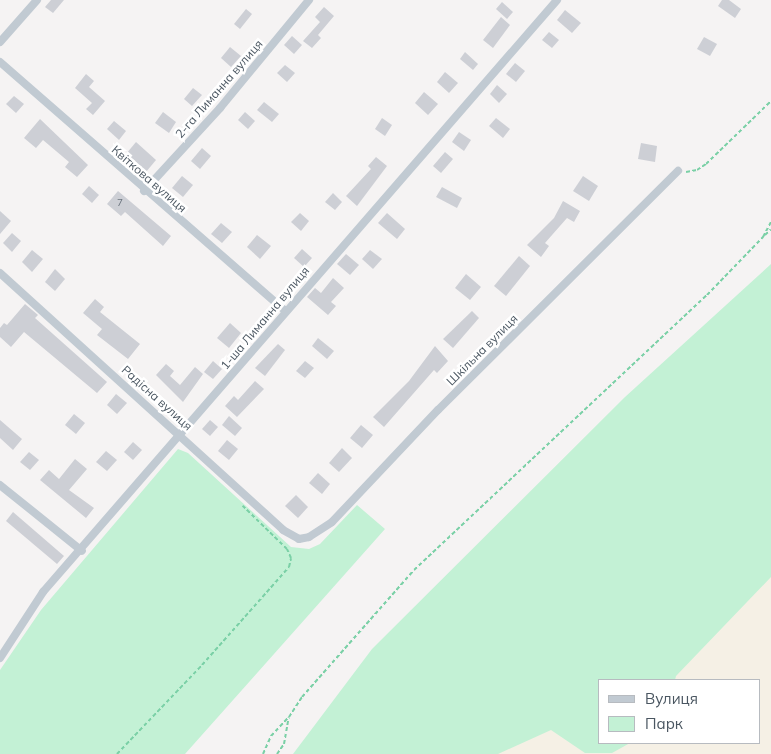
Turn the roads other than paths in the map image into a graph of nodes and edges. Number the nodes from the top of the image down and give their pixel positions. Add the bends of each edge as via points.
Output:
1 (36, 0) edge
2 (309, 0) edge
3 (557, 0) edge
4 (0, 42) edge
5 (0, 62) edge
6 (678, 172) road end
7 (144, 190) junction
8 (0, 273) edge
9 (285, 311) junction
10 (182, 436) junction
11 (0, 484) edge
12 (299, 539) joint
13 (82, 551) junction
14 (0, 658) edge

1 - 4 street
2 - 7 street, 2-га Лиманна вулиця via 220,108
3 - 9 street, 1-ша Лиманна вулиця
5 - 7 street, Квіткова вулиця
6 - 12 street, Шкільна вулиця via 438,410 328,526 317,534
7 - 9 street, Квіткова вулиця
8 - 10 street, Радісна вулиця
9 - 10 street, 1-ша Лиманна вулиця
10 - 12 street, Радісна вулиця via 283,530
10 - 13 street, 1-ша Лиманна вулиця
11 - 13 street
13 - 14 street, 1-ша Лиманна вулиця via 43,592

